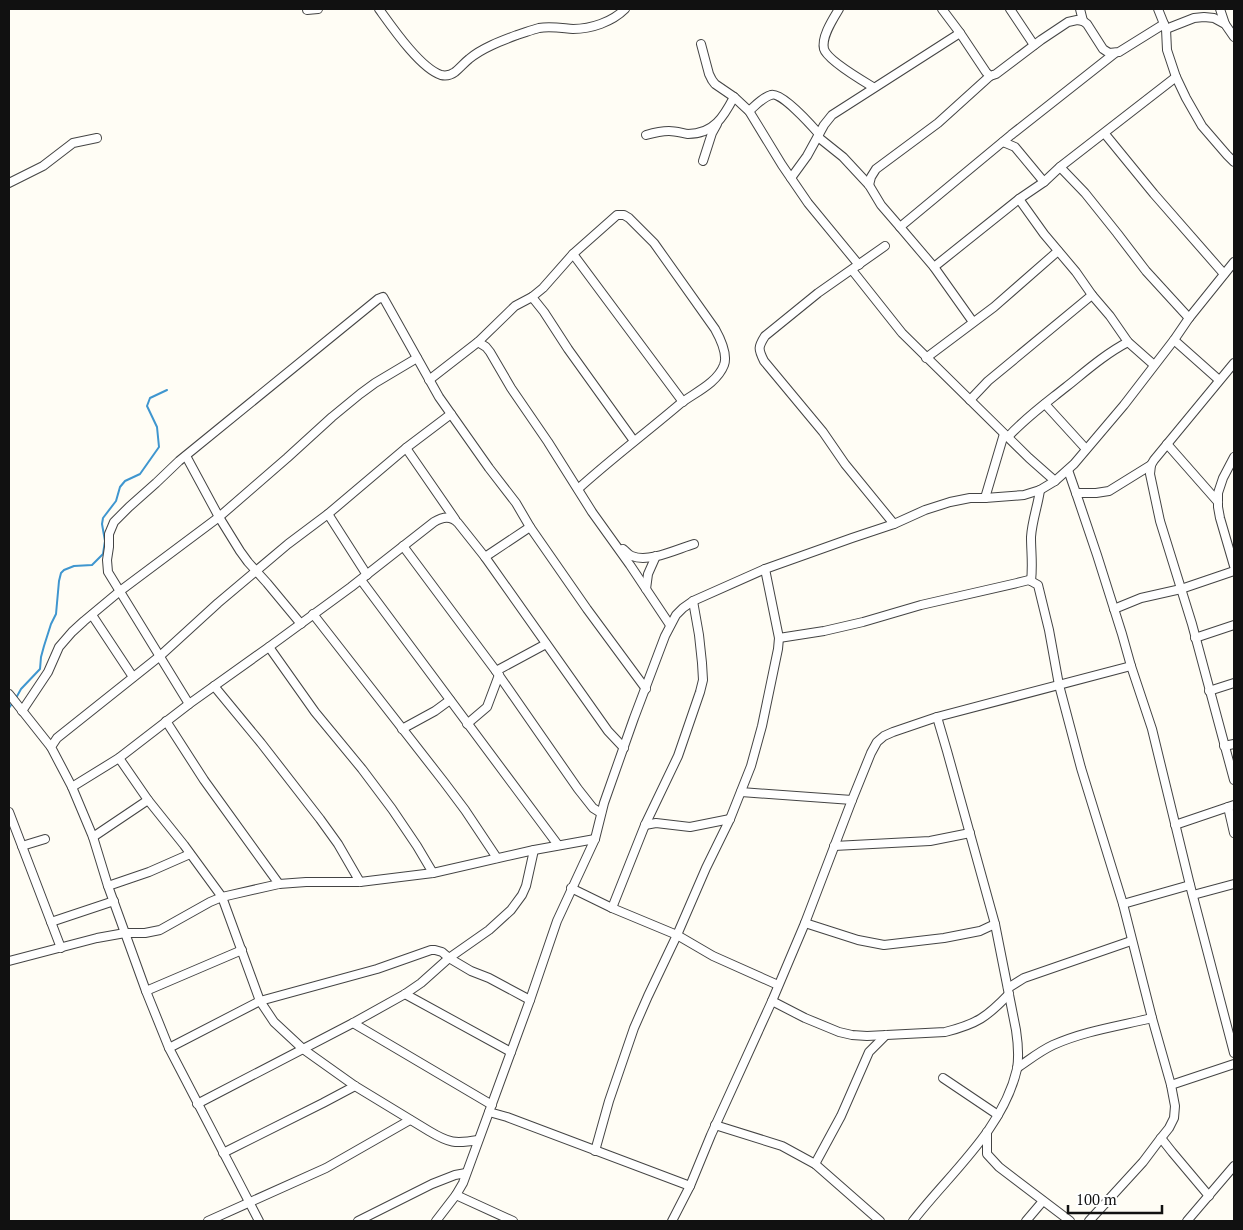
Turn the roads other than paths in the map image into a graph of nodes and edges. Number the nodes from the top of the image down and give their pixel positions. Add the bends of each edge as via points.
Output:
1 (318, 9) edge
2 (379, 9) edge
3 (625, 9) edge
4 (839, 9) edge
5 (942, 9) edge
6 (1010, 9) edge
7 (1080, 9) edge
8 (1158, 9) edge
9 (1220, 9) edge
10 (307, 10) dead end
11 (1083, 21) junction
12 (1225, 24) junction
13 (1165, 27) junction
14 (960, 33) junction
15 (1234, 37) edge
16 (701, 44) dead end
17 (1034, 45) junction
18 (1115, 53) junction
19 (990, 76) junction
20 (1176, 77) junction
21 (873, 87) junction
22 (734, 97) junction
23 (749, 111) junction
24 (716, 124) junction
25 (1105, 134) junction
26 (646, 135) dead end
27 (819, 136) junction
28 (97, 138) dead end
29 (1003, 142) junction
30 (703, 161) dead end
31 (1234, 162) edge
32 (1060, 168) junction
33 (791, 178) junction
34 (1044, 182) junction
35 (9, 183) edge
36 (869, 185) junction
37 (1019, 199) junction
38 (900, 227) junction
39 (885, 246) dead end
40 (1058, 251) junction
41 (573, 254) junction
42 (1234, 262) edge
43 (859, 265) junction
44 (934, 267) junction
45 (852, 270) junction
46 (1224, 274) junction
47 (1092, 295) junction
48 (532, 297) junction
49 (1188, 318) junction
50 (974, 322) junction
51 (1174, 340) junction
52 (478, 342) junction
53 (1128, 342) junction
54 (416, 358) junction
55 (926, 358) junction
56 (1234, 363) edge
57 (1154, 365) junction
58 (429, 380) junction
59 (1219, 380) junction
60 (970, 400) junction
61 (683, 402) junction
62 (1045, 404) junction
63 (451, 414) junction
64 (1006, 436) junction
65 (634, 441) junction
66 (1167, 444) junction
67 (406, 448) junction
68 (1086, 449) junction
69 (186, 456) junction
70 (1234, 457) edge
71 (1151, 465) junction
72 (1068, 470) junction
73 (1055, 481) junction
74 (578, 490) junction
75 (1040, 490) junction
76 (1076, 492) junction
77 (985, 498) junction
78 (1218, 502) junction
79 (328, 514) junction
80 (219, 517) junction
81 (455, 519) junction
82 (894, 524) junction
83 (530, 527) junction
84 (612, 539) junction
85 (694, 544) dead end
86 (403, 546) junction
87 (485, 556) junction
88 (656, 556) junction
89 (1234, 566) edge
90 (765, 569) junction
91 (256, 571) junction
92 (1234, 571) edge
93 (364, 577) junction
94 (1031, 581) junction
95 (646, 589) junction
96 (1181, 589) junction
97 (120, 591) junction
98 (693, 601) junction
99 (1114, 609) junction
100 (313, 614) junction
101 (92, 615) junction
102 (301, 624) junction
103 (670, 625) junction
104 (1234, 625) edge
105 (779, 638) junction
106 (1195, 638) junction
107 (546, 644) junction
108 (269, 647) junction
109 (160, 656) junction
110 (1130, 666) junction
111 (497, 673) junction
112 (133, 677) junction
113 (1234, 683) edge
114 (1059, 685) junction
115 (214, 686) junction
116 (646, 689) junction
117 (1209, 691) junction
118 (9, 694) edge
119 (450, 700) junction
120 (189, 704) junction
121 (22, 711) junction
122 (937, 717) junction
123 (166, 721) junction
124 (467, 724) junction
125 (402, 729) junction
126 (1234, 744) edge
127 (1224, 746) junction
128 (51, 747) junction
129 (624, 748) junction
130 (119, 758) junction
131 (1234, 780) edge
132 (72, 787) junction
133 (741, 792) junction
134 (148, 800) junction
135 (852, 800) junction
136 (1231, 806) edge
137 (601, 813) junction
138 (9, 814) edge
139 (730, 819) junction
140 (645, 825) junction
141 (1175, 825) junction
142 (970, 833) junction
143 (1234, 833) edge
144 (93, 837) junction
145 (45, 839) dead end
146 (595, 839) junction
147 (22, 846) junction
148 (558, 846) junction
149 (834, 846) junction
150 (534, 850) junction
151 (190, 854) junction
152 (497, 858) junction
153 (433, 873) junction
154 (360, 882) junction
155 (279, 884) junction
156 (1234, 884) edge
157 (1190, 885) junction
158 (108, 886) junction
159 (571, 888) junction
160 (1193, 895) junction
161 (222, 897) junction
162 (114, 901) junction
163 (1122, 904) junction
164 (612, 908) junction
165 (51, 922) junction
166 (805, 923) junction
167 (995, 924) junction
168 (126, 933) junction
169 (677, 935) junction
170 (1131, 941) junction
171 (61, 948) junction
172 (242, 950) junction
173 (449, 958) junction
174 (9, 961) edge
175 (778, 985) junction
176 (146, 991) junction
177 (1008, 991) junction
178 (405, 994) junction
179 (530, 1000) junction
180 (260, 1001) junction
181 (772, 1001) junction
182 (1152, 1018) junction
183 (353, 1023) junction
184 (886, 1035) junction
185 (169, 1048) junction
186 (303, 1049) junction
187 (511, 1052) junction
188 (1234, 1053) edge
189 (1234, 1064) edge
190 (1017, 1068) junction
191 (943, 1078) dead end
192 (1172, 1085) junction
193 (355, 1086) junction
194 (197, 1104) junction
195 (490, 1109) junction
196 (998, 1115) junction
197 (410, 1120) junction
198 (715, 1125) junction
199 (987, 1132) junction
200 (1161, 1138) junction
201 (478, 1140) junction
202 (595, 1151) junction
203 (223, 1153) junction
204 (815, 1164) junction
205 (1234, 1166) edge
206 (466, 1173) junction
207 (690, 1186) junction
208 (456, 1195) junction
209 (1209, 1196) junction
210 (1043, 1201) junction
211 (249, 1202) junction
212 (208, 1221) edge
213 (258, 1221) edge
214 (358, 1221) edge
215 (436, 1221) edge
216 (513, 1221) edge
217 (672, 1221) edge
218 (880, 1221) edge
219 (913, 1221) edge
220 (1026, 1221) edge
221 (1070, 1221) edge
222 (1089, 1221) edge
223 (1187, 1221) edge

1 - 10 street
2 - 3 street via 421,60 433,71 447,76 476,54 504,40 538,28 589,28
4 - 21 street via 826,31 824,50
5 - 14 street
6 - 17 street
7 - 11 street
8 - 13 street
9 - 12 street
11 - 17 street via 1068,22
11 - 18 street via 1103,49 1109,54
12 - 13 street via 1204,17
12 - 15 street
13 - 18 street
13 - 20 street
14 - 19 street
14 - 21 street
16 - 22 street via 712,80
17 - 19 street
18 - 29 street
19 - 36 street via 938,123 876,169
20 - 25 street
20 - 31 street via 1202,126
21 - 27 street via 832,115
22 - 23 street
22 - 24 street
23 - 27 street via 774,94 796,110
23 - 33 street
24 - 26 street via 690,134 666,131
24 - 30 street
25 - 32 street
25 - 46 street
27 - 33 street
27 - 36 street
28 - 35 street via 73,143 43,166
29 - 34 street via 1015,147
29 - 38 street
32 - 34 street
32 - 49 street via 1085,193 1146,271
33 - 43 street
34 - 37 street
36 - 38 street
37 - 40 street
37 - 44 street
38 - 44 street
39 - 43 street
40 - 47 street
40 - 50 street
41 - 48 street
41 - 61 street
41 - 61 street via 620,214 637,225 654,243 715,328 724,355 725,362 718,375
42 - 46 street
43 - 45 street
44 - 50 street
45 - 55 street
45 - 82 street via 765,336 759,351
46 - 49 street
47 - 53 street
47 - 60 street via 988,381
48 - 52 street via 515,306
48 - 65 street
49 - 51 street
50 - 55 street
51 - 57 street
51 - 59 street
52 - 58 street
52 - 74 street via 490,352
53 - 57 street
53 - 62 street via 1106,355
54 - 58 street
54 - 69 street via 384,298 380,298
54 - 80 street via 360,394
55 - 60 street
56 - 59 street
57 - 68 street
58 - 63 street
59 - 66 street
60 - 64 street
61 - 65 street
62 - 64 street
62 - 68 street
63 - 67 street
63 - 83 street
64 - 73 street
64 - 77 street
65 - 74 street
66 - 71 street
66 - 78 street
67 - 79 street
67 - 81 street
68 - 72 street
69 - 80 street
69 - 97 street via 112,526 107,568
70 - 78 street via 1223,478
71 - 76 street via 1109,491
71 - 96 street via 1160,521
72 - 73 street
72 - 76 street
73 - 75 street
74 - 84 street
75 - 77 street via 1024,495
75 - 94 street via 1032,527
76 - 99 street
77 - 82 street via 950,502
78 - 89 street
79 - 91 street
79 - 93 street
80 - 91 street
80 - 97 street
81 - 86 street via 437,520
81 - 87 street
82 - 90 street
83 - 87 street
83 - 116 street
84 - 88 street via 631,556
84 - 95 street
85 - 88 street
86 - 93 street
86 - 111 street
87 - 107 street
88 - 95 street
90 - 98 street
90 - 105 street
91 - 102 street
91 - 109 street
92 - 96 street
93 - 100 street
93 - 119 street
94 - 105 street via 921,605 856,624
94 - 114 street via 1038,585
95 - 103 street
96 - 99 street via 1141,598
96 - 106 street
97 - 101 street
97 - 109 street
98 - 103 street via 676,615
98 - 140 street via 703,680 678,756
99 - 110 street
100 - 102 street
100 - 125 street
101 - 112 street
101 - 121 street via 60,647
102 - 108 street
103 - 116 street
104 - 106 street
105 - 133 street via 762,726
106 - 117 street
107 - 111 street
107 - 129 street via 608,731
108 - 115 street
108 - 153 street via 315,712 392,809
109 - 112 street
109 - 120 street
110 - 114 street
110 - 141 street via 1152,729
111 - 124 street via 487,707
111 - 137 street via 578,789
112 - 128 street via 63,732
113 - 117 street
114 - 122 street
114 - 163 street
115 - 120 street
115 - 154 street via 320,819
116 - 129 street
117 - 127 street
118 - 121 street
119 - 124 street
119 - 125 street
120 - 123 street
121 - 128 street
122 - 135 street via 893,732 877,742
122 - 142 street
123 - 130 street
123 - 155 street
124 - 148 street
125 - 152 street via 465,810
126 - 127 street
127 - 131 street
128 - 132 street
129 - 137 street
130 - 132 street
130 - 134 street
132 - 144 street
133 - 135 street
133 - 139 street
134 - 144 street
134 - 151 street
135 - 149 street
136 - 141 street
136 - 143 street
137 - 146 street
138 - 147 street
139 - 140 street via 690,827
139 - 169 street
140 - 164 street
141 - 157 street
142 - 149 street via 930,841
142 - 167 street
144 - 158 street
145 - 147 street
146 - 148 street
146 - 159 street
147 - 165 street
148 - 150 street
149 - 166 street
150 - 152 street
150 - 173 street via 526,886 516,904 488,930
151 - 158 street
151 - 161 street
152 - 153 street
153 - 154 street
154 - 155 street
155 - 161 street
156 - 160 street
157 - 160 street
157 - 163 street
158 - 162 street
159 - 164 street
159 - 179 street
160 - 188 street
161 - 168 street via 163,929
161 - 172 street
162 - 165 street
162 - 168 street
163 - 170 street
164 - 169 street
165 - 171 street
166 - 167 street via 884,945 952,937
166 - 175 street
167 - 177 street
168 - 171 street
168 - 176 street
169 - 175 street via 713,956
169 - 202 street via 634,1028
170 - 177 street via 1024,978
170 - 182 street
171 - 174 street
172 - 176 street
172 - 180 street
173 - 178 street
173 - 179 street
173 - 180 street via 442,952 431,950 377,969
175 - 181 street
176 - 185 street
177 - 184 street via 986,1016 968,1025 945,1032
177 - 190 street via 1018,1047
178 - 183 street
178 - 187 street
179 - 187 street
180 - 185 street
180 - 186 street via 274,1022
181 - 184 street via 839,1032
181 - 198 street
182 - 190 street via 1071,1038 1044,1050
182 - 192 street
183 - 186 street
183 - 195 street
184 - 204 street via 869,1052 841,1116
185 - 194 street
186 - 193 street
186 - 194 street
187 - 195 street
189 - 192 street
190 - 196 street
191 - 196 street
192 - 200 street via 1174,1118
193 - 197 street
193 - 203 street
194 - 203 street
195 - 201 street
195 - 202 street
196 - 199 street
197 - 201 street via 448,1141
197 - 211 street via 326,1168
198 - 204 street via 782,1146
198 - 207 street
199 - 210 street via 987,1154
199 - 219 street
200 - 209 street
200 - 222 street
201 - 206 street
202 - 207 street
203 - 211 street
204 - 218 street
205 - 209 street
206 - 208 street
206 - 214 street via 432,1184
207 - 217 street
208 - 215 street
208 - 216 street
209 - 223 street
210 - 220 street
210 - 221 street
211 - 212 street
211 - 213 street

